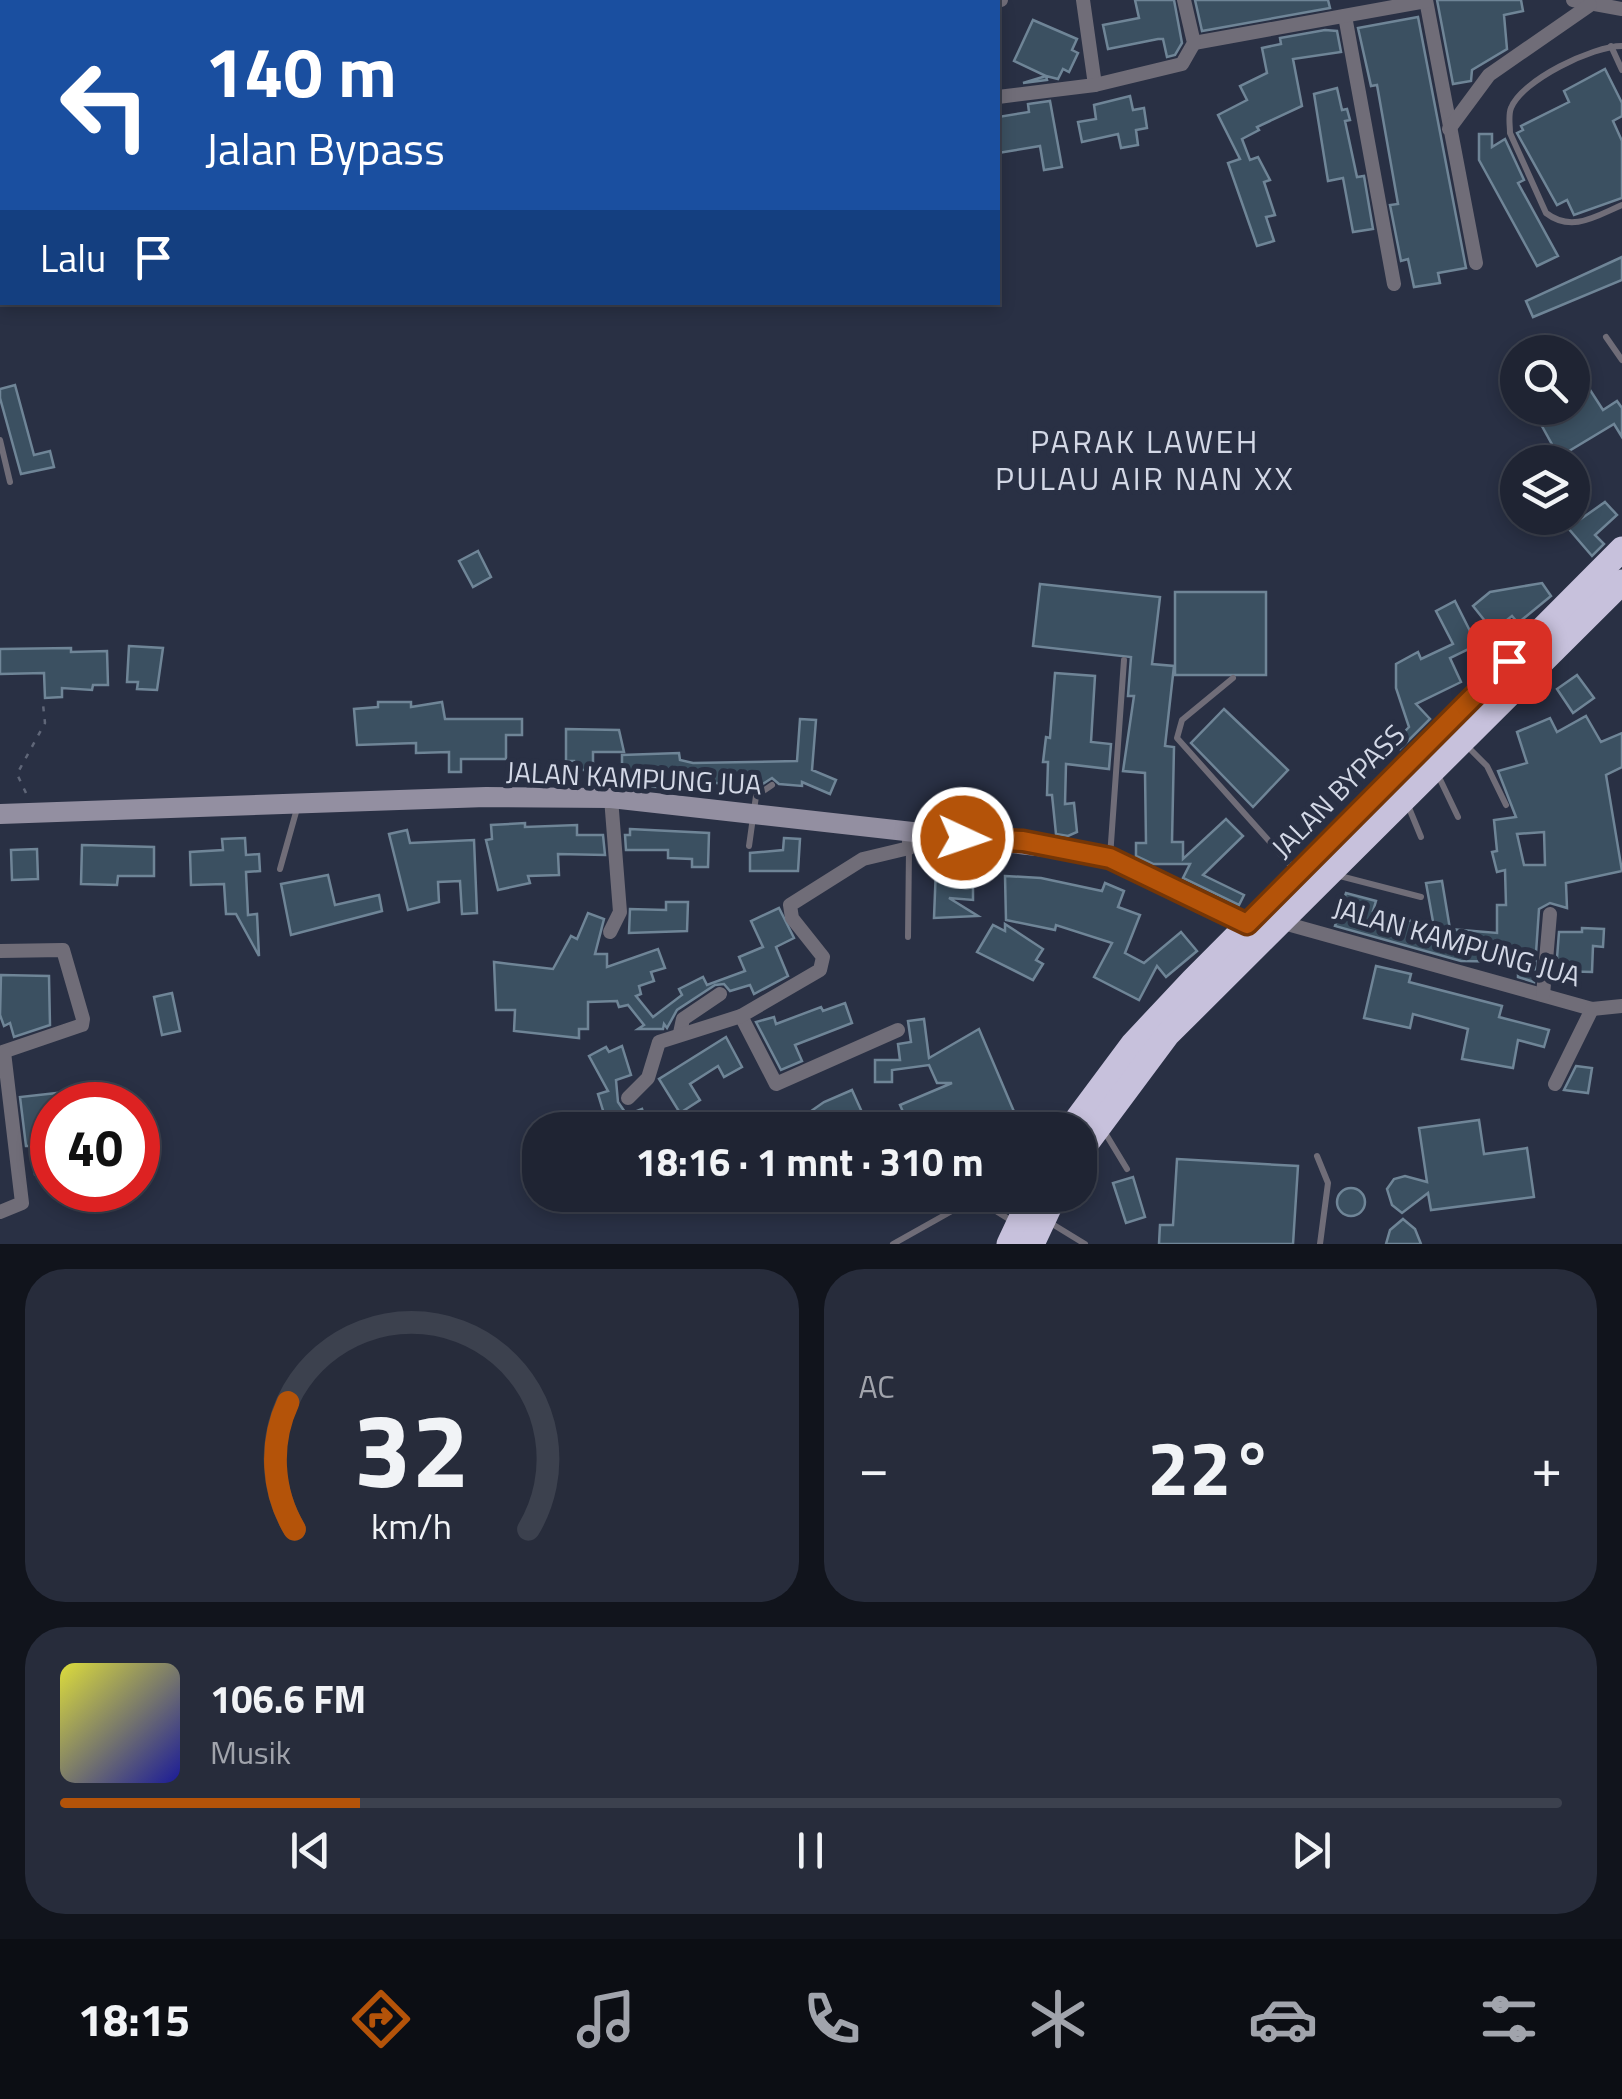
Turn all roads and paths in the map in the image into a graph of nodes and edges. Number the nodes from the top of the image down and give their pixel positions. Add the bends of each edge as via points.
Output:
1 (1083, 0) edge
2 (1184, 0) edge
3 (1572, 0) edge
4 (1426, 1) edge
5 (1590, 4) junction
6 (1622, 9) edge
7 (1345, 16) junction
8 (1194, 43) junction
9 (1611, 46) junction
10 (1622, 46) edge
11 (1622, 70) edge
12 (1095, 84) junction
13 (1000, 97) edge
14 (1449, 128) junction
15 (1622, 205) edge
16 (1476, 263) dead end
17 (1394, 284) dead end
18 (1606, 337) dead end
19 (1622, 360) edge
20 (0, 440) edge
21 (10, 482) dead end
22 (1622, 549) edge
23 (1622, 582) edge
24 (1571, 616) junction
25 (1124, 660) dead end
26 (1233, 678) dead end
27 (44, 704) dead end
28 (1461, 740) junction
29 (1434, 768) junction
30 (772, 785) dead end
31 (1404, 797) junction
32 (611, 798) junction
33 (298, 804) junction
34 (1506, 805) dead end
35 (33, 810) junction
36 (752, 810) junction
37 (0, 814) edge
38 (1458, 817) dead end
39 (1421, 837) dead end
40 (909, 840) junction
41 (749, 846) dead end
42 (1110, 858) junction
43 (280, 869) dead end
44 (1298, 874) junction
45 (1330, 874) junction
46 (1421, 898) dead end
47 (1550, 914) dead end
48 (1278, 922) junction
49 (1247, 924) junction
50 (610, 932) dead end
51 (908, 937) dead end
52 (0, 951) edge
53 (720, 994) dead end
54 (1543, 996) junction
55 (1622, 1006) edge
56 (1592, 1009) junction
57 (741, 1016) junction
58 (898, 1030) dead end
59 (680, 1033) junction
60 (2, 1053) edge
61 (1555, 1084) dead end
62 (628, 1098) dead end
63 (1082, 1112) edge
64 (1098, 1122) joint
65 (1317, 1156) dead end
66 (1126, 1169) dead end
67 (0, 1212) edge
68 (948, 1212) edge
69 (993, 1212) edge
70 (1027, 1212) edge
71 (1048, 1212) edge
72 (1044, 1219) junction
73 (1020, 1237) edge
74 (893, 1244) edge
75 (1085, 1244) edge
76 (1320, 1244) edge

1 - 12 street
2 - 8 street
3 - 5 street
4 - 7 street
4 - 14 street
5 - 6 street
5 - 14 street via 1488,75
7 - 8 street
7 - 17 street
8 - 12 street via 1182,64
9 - 10 lane
9 - 11 lane
9 - 15 lane via 1577,54 1517,100 1510,133 1546,213 1556,220 1581,223
12 - 13 street
14 - 16 street
18 - 19 lane
20 - 21 lane
22 - 24 highway, JALAN BYPASS
23 - 24 highway, JALAN BYPASS
24 - 28 highway, JALAN BYPASS
24 - 44 highway, JALAN BYPASS
25 - 42 lane
26 - 44 lane via 1182,720 1177,738
27 - 35 path via 45,722 17,774
28 - 29 highway, JALAN BYPASS
28 - 34 lane via 1487,766
29 - 31 highway, JALAN BYPASS
29 - 38 lane
30 - 36 lane via 758,794
31 - 39 lane
31 - 45 highway, JALAN BYPASS
32 - 33 street, JALAN KAMPUNG JUA
32 - 36 street, JALAN KAMPUNG JUA
32 - 50 street via 620,912
33 - 35 street, JALAN KAMPUNG JUA
33 - 43 lane
35 - 37 street, JALAN KAMPUNG JUA
36 - 40 street, JALAN KAMPUNG JUA
36 - 41 lane
40 - 42 street, JALAN KAMPUNG JUA via 1023,841
40 - 51 lane
40 - 57 street via 794,901 792,918 823,966
42 - 49 street, JALAN KAMPUNG JUA
44 - 49 highway, JALAN BYPASS
45 - 46 lane
45 - 48 highway, JALAN BYPASS
47 - 54 street
48 - 54 street, JALAN KAMPUNG JUA
48 - 64 highway, JALAN BYPASS via 1167,1035
49 - 63 highway, JALAN BYPASS via 1133,1044
52 - 60 street via 63,950 83,1018 70,1032
53 - 59 street via 684,1018
54 - 56 street, JALAN KAMPUNG JUA
55 - 56 street, JALAN KAMPUNG JUA
56 - 61 street
57 - 58 street via 776,1084
57 - 59 street
59 - 62 street via 655,1046 648,1078
60 - 67 street via 22,1204
64 - 66 lane
65 - 76 lane via 1328,1183
68 - 74 lane
69 - 73 lane
70 - 73 highway
71 - 72 highway
72 - 73 highway
72 - 75 lane

